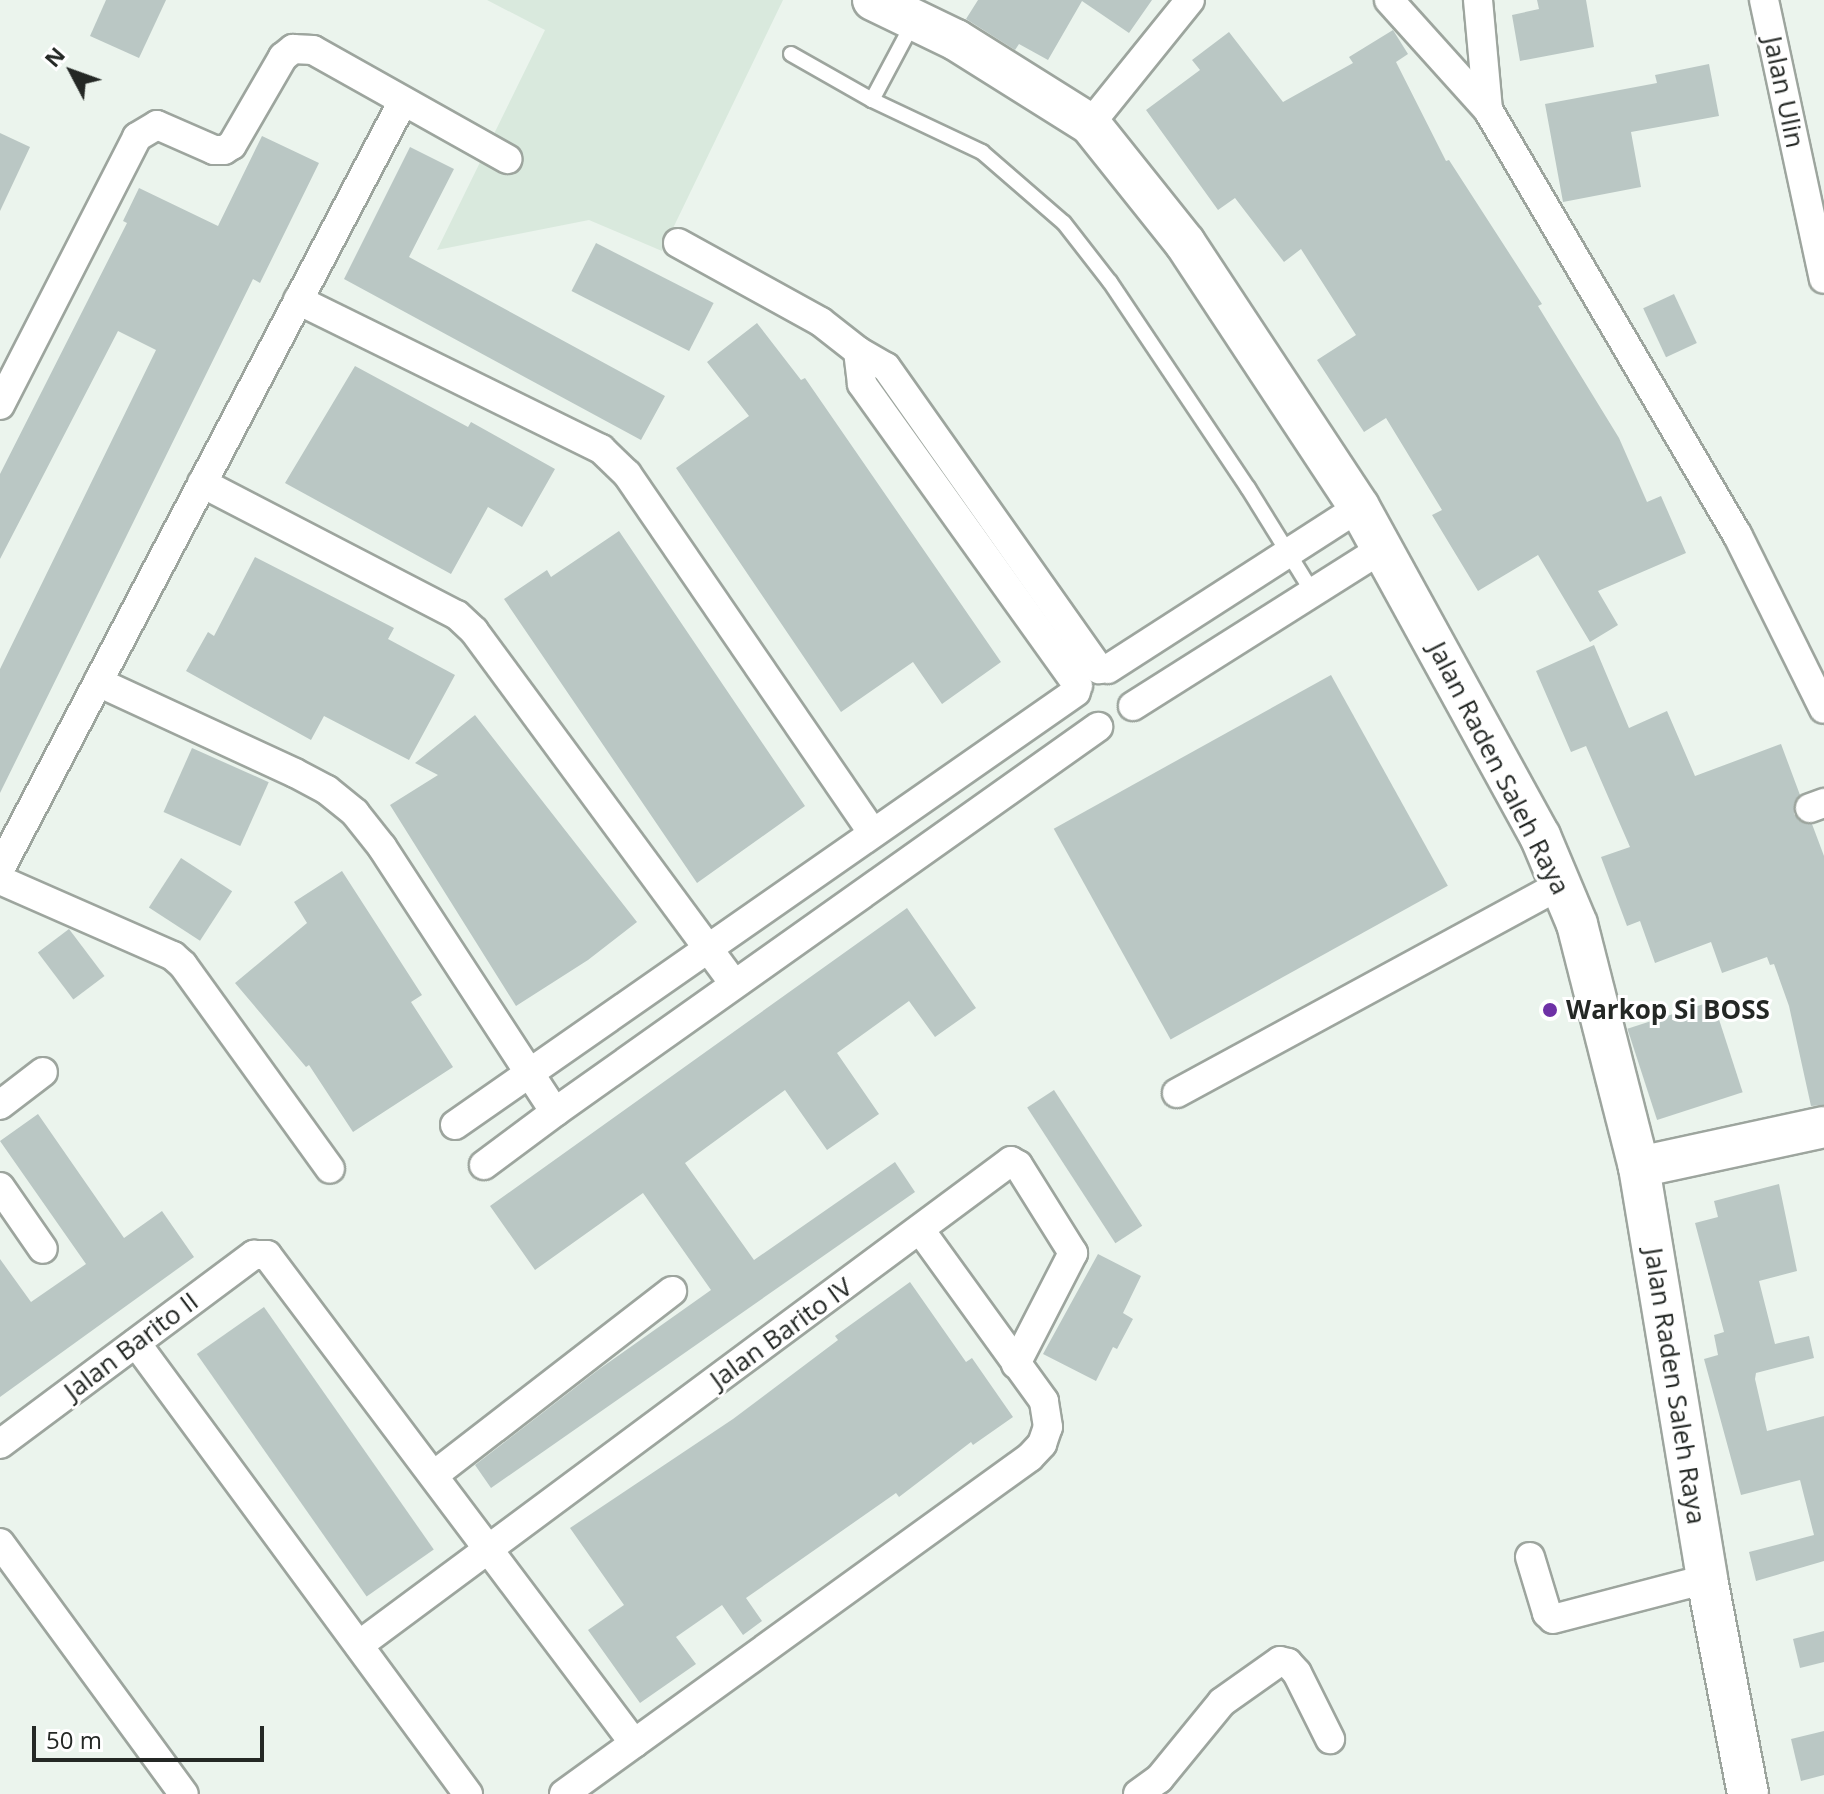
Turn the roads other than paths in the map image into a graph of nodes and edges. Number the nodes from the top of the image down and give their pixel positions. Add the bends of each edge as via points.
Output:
1 (873, 0) edge
2 (1190, 0) edge
3 (1389, 0) edge
4 (1478, 0) edge
5 (1764, 0) edge
6 (915, 20) junction
7 (791, 54) dead end
8 (872, 100) junction
9 (403, 101) junction
10 (1488, 110) junction
11 (1090, 124) junction
12 (507, 159) dead end
13 (678, 243) dead end
14 (1824, 279) edge
15 (298, 300) junction
16 (0, 405) edge
17 (202, 483) junction
18 (1359, 507) junction
19 (1383, 548) junction
20 (1290, 552) junction
21 (1313, 593) junction
22 (1090, 679) junction
23 (98, 682) junction
24 (1133, 706) junction
25 (1824, 709) edge
26 (1098, 727) junction
27 (873, 833) junction
28 (0, 869) edge
29 (0, 880) edge
30 (1563, 883) junction
31 (707, 948) junction
32 (733, 982) junction
33 (530, 1071) junction
34 (43, 1072) dead end
35 (1177, 1093) dead end
36 (0, 1105) edge
37 (555, 1112) junction
38 (455, 1125) dead end
39 (1824, 1127) edge
40 (484, 1165) dead end
41 (1639, 1167) junction
42 (330, 1169) dead end
43 (0, 1187) edge
44 (921, 1231) junction
45 (43, 1249) dead end
46 (672, 1291) dead end
47 (136, 1343) junction
48 (1016, 1364) junction
49 (0, 1444) edge
50 (434, 1475) junction
51 (0, 1543) edge
52 (488, 1547) junction
53 (1530, 1557) dead end
54 (1707, 1579) junction
55 (359, 1645) junction
56 (1330, 1739) dead end
57 (634, 1743) junction
58 (1154, 1789) edge
59 (179, 1792) edge
60 (468, 1794) edge
61 (564, 1794) edge
62 (1748, 1794) edge

1 - 6 main road, Jalan Raden Saleh Raya
2 - 11 street
3 - 10 street
4 - 10 street
5 - 14 street, Jalan Ulin
6 - 8 lane
6 - 11 main road, Jalan Raden Saleh Raya
7 - 8 lane
8 - 20 lane via 982,152 1064,223 1110,282
9 - 12 street
9 - 15 street
9 - 16 street via 313,50 298,47 283,57 232,145 224,150 157,125 142,131
10 - 25 street via 1737,534
11 - 18 main road, Jalan Raden Saleh Raya via 1185,243
13 - 22 street via 821,322 886,367
15 - 17 street
15 - 27 street via 601,449 627,474
17 - 23 street
17 - 31 street via 457,615
18 - 19 main road, Jalan Raden Saleh Raya
18 - 20 street
19 - 21 street
19 - 30 main road, Jalan Raden Saleh Raya
20 - 21 lane
20 - 22 street
21 - 24 street
22 - 24 street via 1129,682
22 - 26 street via 1075,702 1082,718
22 - 27 street
23 - 28 street
23 - 33 street via 295,773 355,813
24 - 26 street via 1120,724
26 - 32 street
27 - 31 street
29 - 42 street via 173,956
30 - 35 street
30 - 41 main road, Jalan Raden Saleh Raya
31 - 32 street
31 - 33 street
32 - 37 street
33 - 37 street
33 - 38 street
34 - 36 street
37 - 40 street
39 - 41 main road
41 - 54 main road, Jalan Raden Saleh Raya
43 - 45 street
44 - 48 street
44 - 48 street, Jalan Barito IV via 1004,1163 1018,1165 1073,1253
44 - 52 street, Jalan Barito IV
46 - 50 street
47 - 49 street, Jalan Barito II
47 - 50 street, Jalan Barito II via 254,1255 264,1254 274,1260
47 - 55 street
48 - 57 street via 1044,1401 1048,1415 1042,1444 1030,1457
50 - 52 street
51 - 59 street
52 - 55 street, Jalan Barito IV
52 - 57 street
53 - 54 street via 1553,1619
54 - 62 main road, Jalan Raden Saleh Raya
55 - 60 street
56 - 58 street via 1297,1673 1280,1661 1222,1702
57 - 61 street

